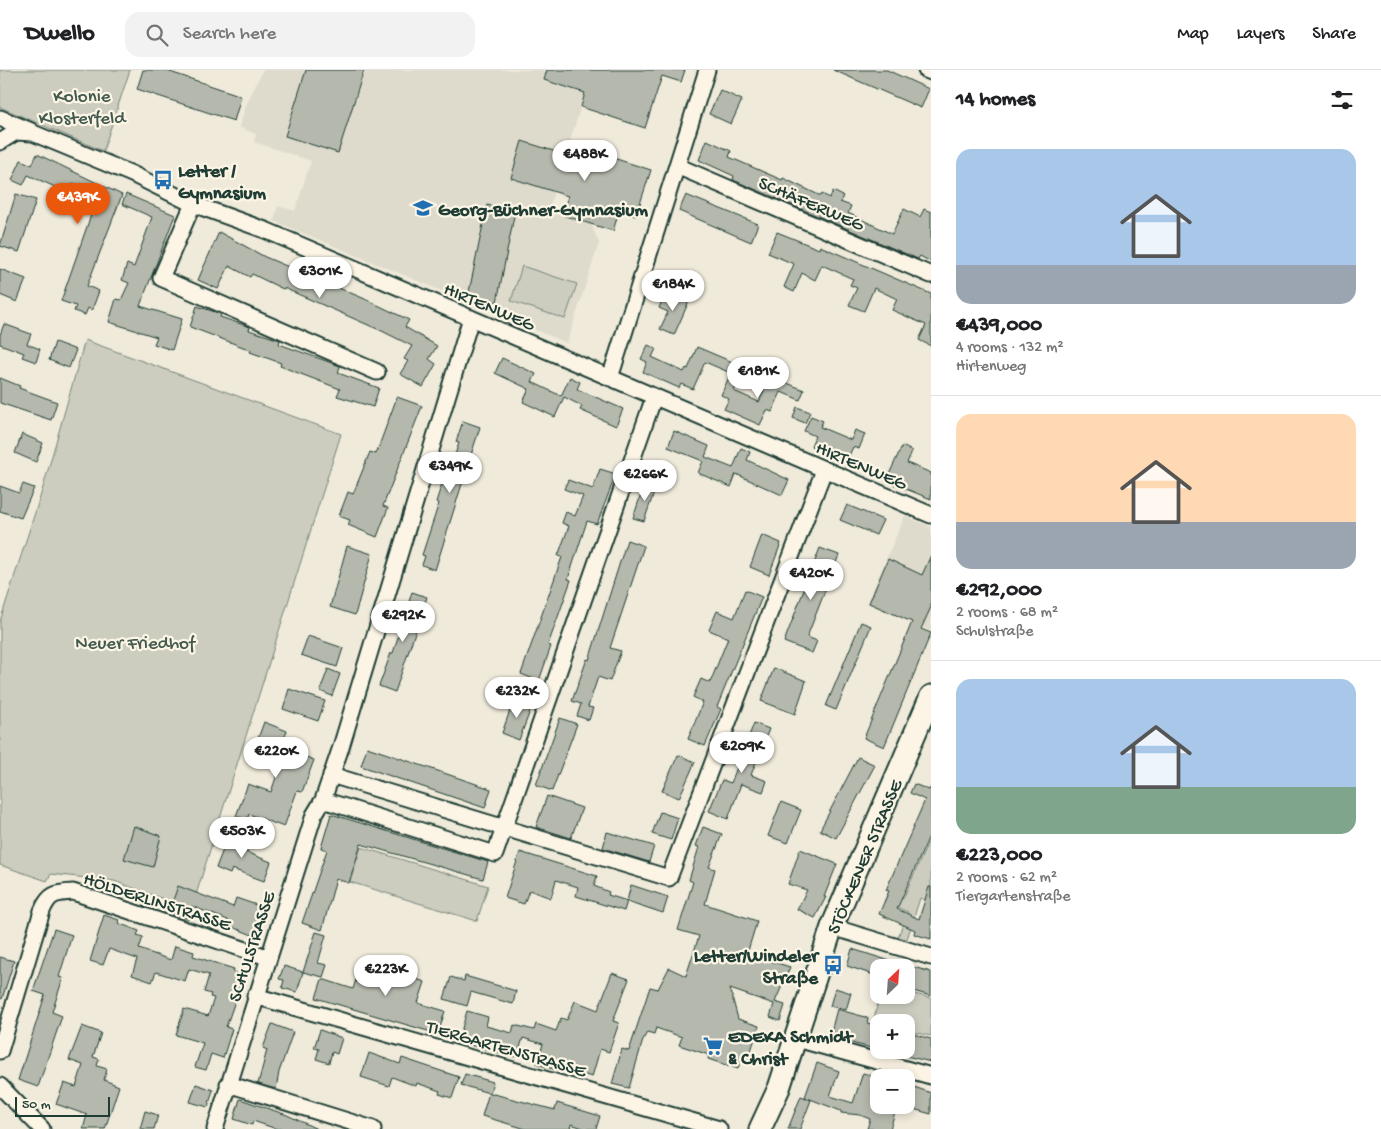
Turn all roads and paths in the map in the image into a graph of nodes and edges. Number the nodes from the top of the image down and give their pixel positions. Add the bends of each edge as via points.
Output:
1 (707, 70) edge
2 (926, 70) edge
3 (931, 72) edge
4 (0, 118) edge
5 (33, 133) junction
6 (0, 142) edge
7 (677, 166) junction
8 (193, 204) junction
9 (931, 275) edge
10 (470, 318) junction
11 (377, 372) dead end
12 (610, 378) junction
13 (654, 397) junction
14 (824, 470) junction
15 (931, 515) edge
16 (931, 696) edge
17 (332, 774) junction
18 (323, 800) junction
19 (503, 828) junction
20 (832, 927) junction
21 (267, 957) junction
22 (931, 957) edge
23 (255, 996) junction
24 (797, 1039) junction
25 (0, 1051) edge
26 (931, 1076) edge
27 (228, 1084) junction
28 (0, 1086) edge
29 (328, 1122) edge
30 (42, 1129) edge
31 (214, 1129) edge
32 (373, 1129) edge
33 (719, 1129) edge
34 (760, 1129) edge

1 - 7 street
2 - 3 street
4 - 5 street, HIRTENWEG
5 - 6 street via 16,132
5 - 8 street, HIRTENWEG via 132,174
7 - 9 street, SCHÄFERWEG
7 - 12 street
8 - 10 street, HIRTENWEG via 265,230
8 - 11 street via 161,278
10 - 12 street, HIRTENWEG
10 - 17 street, SCHULSTRASSE
12 - 13 street, HIRTENWEG
13 - 14 street, HIRTENWEG
13 - 19 street
14 - 15 street, HIRTENWEG
14 - 19 street via 669,878
16 - 20 main road, STÖCKENER STRASSE
17 - 18 street, SCHULSTRASSE
17 - 19 street
18 - 19 street via 495,854
18 - 21 street, SCHULSTRASSE via 314,815
20 - 22 street
20 - 24 main road, STÖCKENER STRASSE
21 - 23 street, SCHULSTRASSE
21 - 25 street, HÖLDERLINSTRASSE via 73,892 54,892 47,898 42,911
23 - 27 street, SCHULSTRASSE
23 - 33 street, TIERGARTENSTRASSE
24 - 26 street
24 - 34 main road, STÖCKENER STRASSE
27 - 29 street
27 - 31 street, SCHULSTRASSE
28 - 30 street
29 - 32 street

